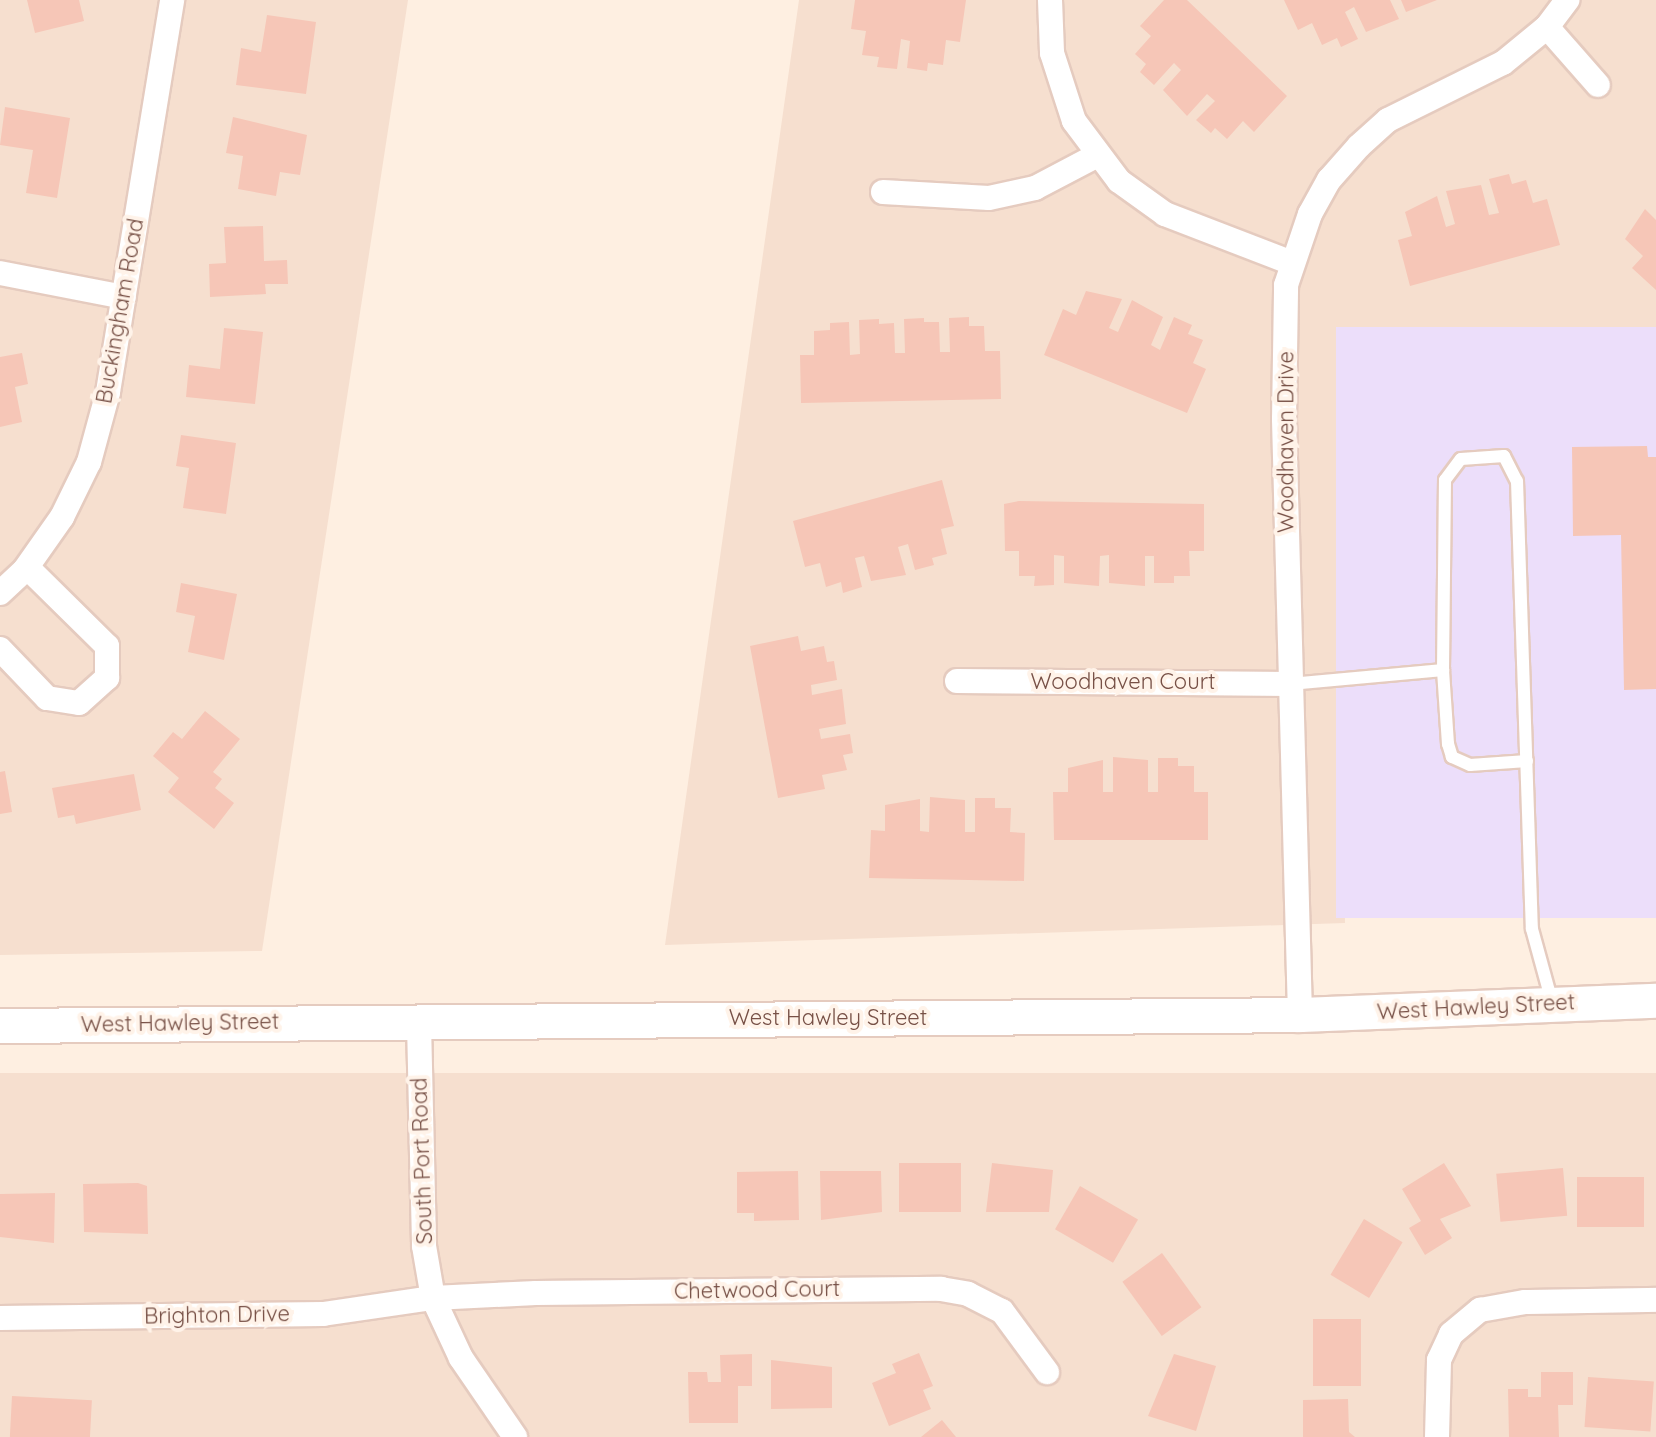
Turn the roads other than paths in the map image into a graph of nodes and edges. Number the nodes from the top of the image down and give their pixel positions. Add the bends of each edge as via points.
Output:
1 (172, 0) edge
2 (1050, 0) edge
3 (1567, 0) edge
4 (1547, 27) junction
5 (1598, 85) dead end
6 (1096, 156) junction
7 (883, 192) dead end
8 (1292, 263) junction
9 (0, 273) edge
10 (124, 297) junction
11 (27, 567) junction
12 (0, 593) edge
13 (0, 649) edge
14 (1443, 670) junction
15 (957, 681) dead end
16 (1290, 684) junction
17 (1527, 761) junction
18 (1656, 1001) edge
19 (1552, 1004) junction
20 (1300, 1015) junction
21 (419, 1023) junction
22 (0, 1026) edge
23 (433, 1298) junction
24 (1656, 1300) edge
25 (0, 1318) edge
26 (1047, 1372) dead end
27 (515, 1437) edge
28 (1437, 1437) edge

1 - 10 street, Buckingham Road
2 - 6 street via 1052,53 1074,121
3 - 4 street, Woodhaven Drive
4 - 5 street
4 - 8 street, Woodhaven Drive via 1503,63 1388,120 1359,146 1329,180
6 - 7 street via 1035,188 989,198
6 - 8 street via 1119,181 1165,214
8 - 16 street, Woodhaven Drive via 1286,285 1284,419
9 - 10 street
10 - 11 street, Buckingham Road via 108,392 89,462 62,517
11 - 12 street, Buckingham Road
11 - 13 street via 107,646 107,678 79,703 47,698
14 - 16 lane
14 - 17 lane via 1452,757 1470,765
14 - 17 lane via 1445,480 1461,459 1504,456 1517,481
15 - 16 street, Woodhaven Court
16 - 20 street, Woodhaven Drive
17 - 19 lane via 1532,929
18 - 19 street, West Hawley Street
19 - 20 street, West Hawley Street
20 - 21 street, West Hawley Street
21 - 22 street, West Hawley Street
21 - 23 street, South Port Road via 424,1246
23 - 25 street, Brighton Drive via 323,1314
23 - 26 street, Chetwood Court via 941,1289 968,1294 1002,1311
23 - 27 street, South Port Road via 461,1358
24 - 28 street via 1525,1302 1480,1310 1451,1334 1439,1360

